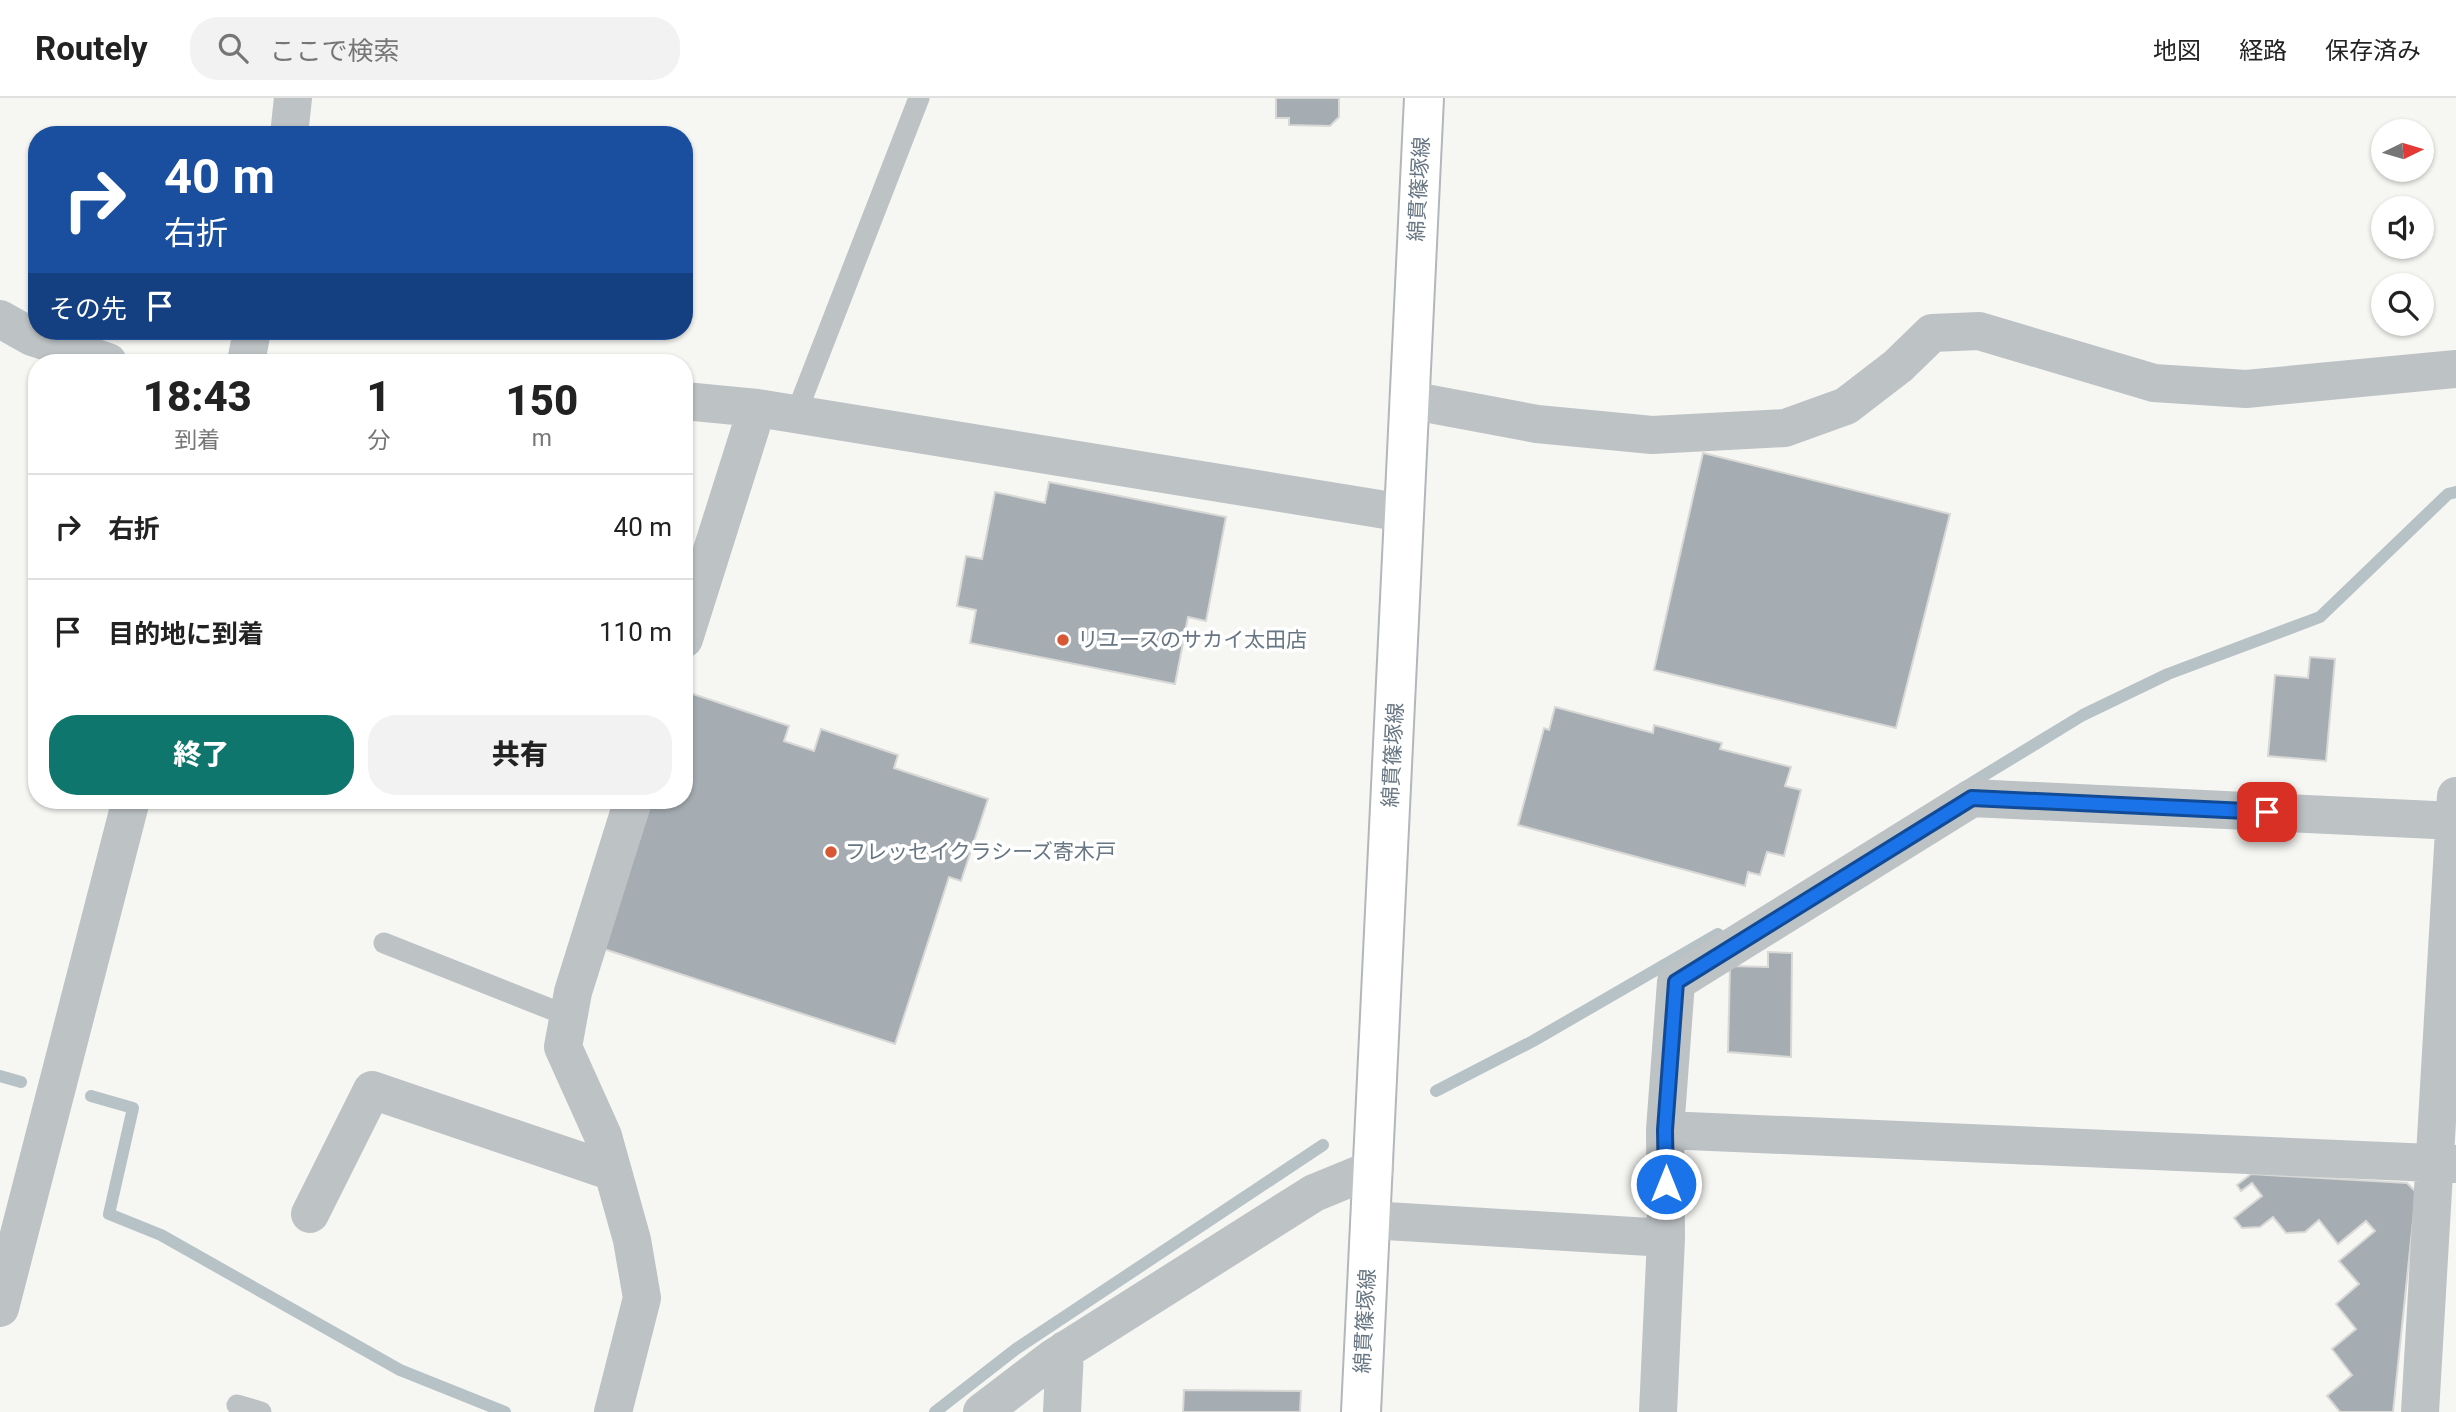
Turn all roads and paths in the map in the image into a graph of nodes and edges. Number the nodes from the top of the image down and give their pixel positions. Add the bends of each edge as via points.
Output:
1 (293, 98) edge
2 (919, 98) edge
3 (1424, 98) edge
4 (290, 126) edge
5 (0, 319) edge
6 (28, 334) edge
7 (42, 340) edge
8 (84, 354) edge
9 (2456, 369) edge
10 (1409, 400) junction
11 (693, 402) edge
12 (757, 408) junction
13 (796, 414) junction
14 (1404, 513) junction
15 (693, 611) edge
16 (129, 809) edge
17 (630, 809) edge
18 (2456, 812) edge
19 (384, 943) dead end
20 (568, 1016) junction
21 (1665, 1130) junction
22 (2446, 1163) edge
23 (1375, 1168) junction
24 (613, 1172) junction
25 (310, 1214) dead end
26 (1370, 1220) junction
27 (1666, 1238) junction
28 (0, 1308) edge
29 (1065, 1350) junction
30 (237, 1405) dead end
31 (261, 1412) edge
32 (613, 1412) edge
33 (982, 1412) edge
34 (1062, 1412) edge
35 (1361, 1412) edge
36 (1658, 1412) edge
37 (2420, 1412) edge

1 - 4 street
2 - 13 lane
3 - 10 main road, 綿貫篠塚線
5 - 6 street
7 - 8 street
9 - 10 street via 2246,389 2154,383 1979,331 1932,333 1846,407 1785,428 1652,435 1537,424
10 - 14 main road, 綿貫篠塚線
11 - 12 street
12 - 13 street
12 - 15 street
13 - 14 street
14 - 23 main road, 綿貫篠塚線
16 - 28 street
17 - 20 street
18 - 21 street via 1972,798 1676,982
18 - 22 street
19 - 20 lane
20 - 24 street via 563,1047 603,1136
21 - 22 street
21 - 27 street
22 - 37 street
23 - 26 main road, 綿貫篠塚線
23 - 29 street via 1314,1193
24 - 25 street via 372,1090
24 - 32 street via 642,1298
26 - 27 street
26 - 35 main road, 綿貫篠塚線
27 - 36 street
29 - 33 street
29 - 34 street
30 - 31 lane

